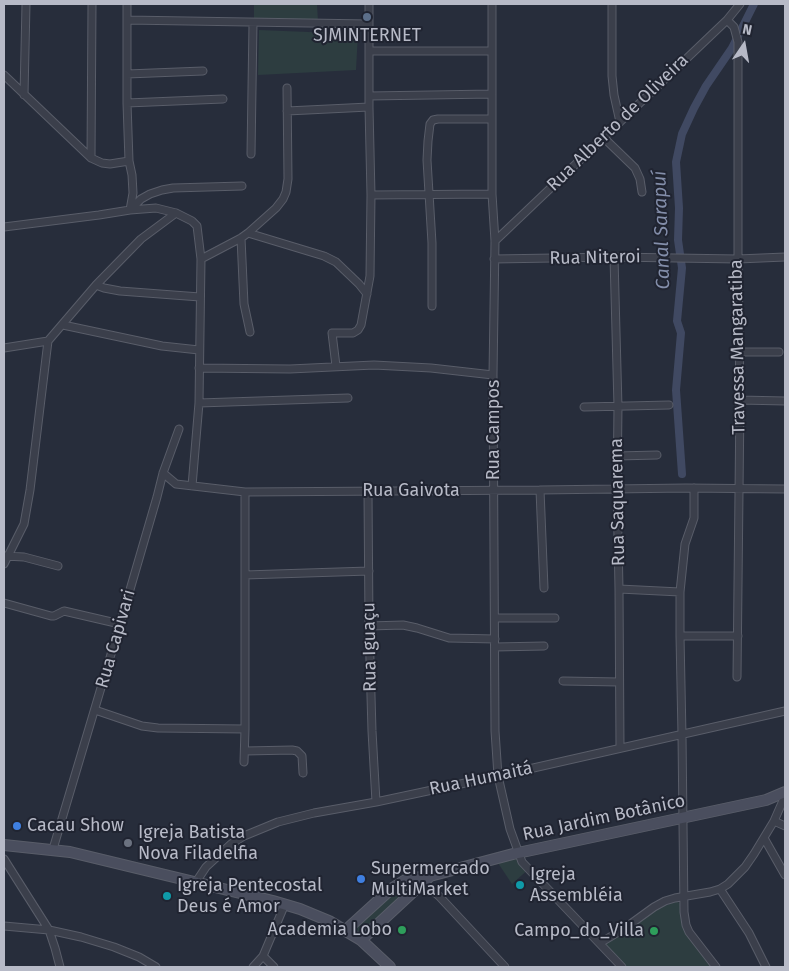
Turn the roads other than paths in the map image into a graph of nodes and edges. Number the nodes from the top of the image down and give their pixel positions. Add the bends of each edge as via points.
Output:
1 (26, 4) edge
2 (92, 4) edge
3 (127, 4) edge
4 (370, 4) edge
5 (492, 4) edge
6 (612, 4) edge
7 (740, 4) edge
8 (127, 20) junction
9 (727, 20) junction
10 (252, 23) junction
11 (369, 24) junction
12 (369, 51) junction
13 (492, 51) junction
14 (203, 71) dead end
15 (127, 74) junction
16 (4, 75) edge
17 (287, 88) dead end
18 (492, 94) junction
19 (24, 95) junction
20 (369, 96) junction
21 (223, 99) dead end
22 (127, 103) junction
23 (369, 108) junction
24 (287, 111) junction
25 (492, 119) junction
26 (620, 122) junction
27 (604, 138) junction
28 (251, 154) dead end
29 (91, 158) junction
30 (129, 161) junction
31 (242, 186) dead end
32 (642, 192) dead end
33 (429, 194) junction
34 (492, 194) junction
35 (372, 195) junction
36 (130, 210) junction
37 (176, 213) junction
38 (4, 227) edge
39 (248, 233) junction
40 (241, 238) junction
41 (495, 241) junction
42 (614, 257) junction
43 (785, 257) edge
44 (494, 259) junction
45 (738, 259) junction
46 (201, 260) junction
47 (96, 286) junction
48 (367, 294) junction
49 (200, 297) junction
50 (432, 306) dead end
51 (63, 325) junction
52 (250, 332) dead end
53 (48, 341) junction
54 (4, 348) edge
55 (199, 350) junction
56 (740, 352) junction
57 (779, 352) dead end
58 (336, 366) junction
59 (199, 368) junction
60 (493, 375) junction
61 (348, 398) dead end
62 (740, 400) junction
63 (785, 401) edge
64 (199, 403) junction
65 (669, 405) dead end
66 (584, 407) dead end
67 (618, 407) junction
68 (179, 429) dead end
69 (657, 455) dead end
70 (617, 456) junction
71 (162, 472) junction
72 (192, 486) junction
73 (694, 488) junction
74 (739, 488) junction
75 (617, 489) junction
76 (785, 489) edge
77 (540, 490) junction
78 (494, 491) junction
79 (245, 492) junction
80 (368, 492) junction
81 (6, 556) edge
82 (4, 564) edge
83 (58, 566) dead end
84 (369, 571) junction
85 (245, 575) junction
86 (544, 588) dead end
87 (619, 589) junction
88 (680, 592) junction
89 (4, 603) edge
90 (495, 618) junction
91 (555, 618) dead end
92 (120, 624) junction
93 (369, 626) junction
94 (680, 636) junction
95 (738, 636) junction
96 (495, 639) junction
97 (544, 646) dead end
98 (495, 647) junction
99 (737, 677) dead end
100 (563, 681) dead end
101 (619, 682) junction
102 (95, 710) junction
103 (785, 711) edge
104 (245, 729) junction
105 (682, 735) junction
106 (620, 748) junction
107 (245, 751) junction
108 (244, 762) dead end
109 (303, 773) dead end
110 (498, 776) junction
111 (785, 792) edge
112 (785, 796) edge
113 (376, 802) junction
114 (683, 818) junction
115 (774, 821) junction
116 (785, 826) edge
117 (764, 838) junction
118 (4, 845) edge
119 (52, 849) junction
120 (519, 853) junction
121 (4, 859) edge
122 (785, 875) edge
123 (423, 879) junction
124 (196, 882) junction
125 (720, 889) junction
126 (684, 897) junction
127 (285, 904) junction
128 (6, 927) edge
129 (49, 930) junction
130 (346, 930) junction
131 (362, 940) junction
132 (600, 943) junction
133 (263, 956) junction
134 (60, 967) edge
135 (156, 967) edge
136 (253, 967) edge
137 (274, 967) edge
138 (390, 967) edge
139 (506, 967) edge
140 (622, 967) edge
141 (716, 967) edge
142 (766, 967) edge

1 - 19 street
2 - 29 street
3 - 8 street
4 - 11 street
5 - 13 street, Rua Campos
6 - 26 street via 612,76
7 - 9 street, Rua Alberto de Oliveira
8 - 10 street
8 - 15 street
9 - 26 street, Rua Alberto de Oliveira
9 - 45 street, Travessa Mangaratiba via 732,24 738,42
10 - 11 street
10 - 28 street
11 - 12 street
12 - 13 street
12 - 20 street
13 - 18 street, Rua Campos
14 - 15 street
15 - 22 street
16 - 19 street
17 - 24 street
18 - 20 street
18 - 25 street, Rua Campos
19 - 29 street
20 - 23 street
21 - 22 street
22 - 30 street
23 - 24 street
23 - 35 street
24 - 39 street via 286,192 276,208
25 - 33 street via 433,120 427,160
25 - 34 street, Rua Campos
26 - 27 street, Rua Alberto de Oliveira
27 - 32 street via 634,168
27 - 41 street, Rua Alberto de Oliveira
29 - 30 street via 110,164
30 - 36 street via 133,193
31 - 36 street via 162,190 150,194
33 - 34 street
33 - 35 street
33 - 50 street
34 - 41 street, Rua Campos
35 - 48 street
36 - 37 street via 156,208
36 - 38 street
37 - 46 street via 197,226
37 - 47 street via 141,239
39 - 40 street
39 - 48 street via 336,262
40 - 46 street
40 - 52 street via 244,304
41 - 44 street, Rua Campos
42 - 44 street, Rua Niteroi
42 - 45 street, Rua Niteroi
42 - 67 street, Rua Saquarema
43 - 45 street, Rua Niteroi
44 - 60 street, Rua Campos
45 - 56 street, Travessa Mangaratiba
46 - 49 street
47 - 49 street
47 - 51 street
48 - 58 street via 358,330 332,333
49 - 55 street
51 - 53 street
51 - 55 street via 162,346
53 - 54 street
53 - 81 street via 24,524
55 - 59 street
56 - 57 street
56 - 62 street, Travessa Mangaratiba
58 - 59 street
58 - 60 street via 404,366
59 - 64 street
60 - 78 street, Rua Campos
61 - 64 street
62 - 63 street
62 - 74 street, Travessa Mangaratiba
64 - 72 street
65 - 67 street
66 - 67 street
67 - 70 street, Rua Saquarema
68 - 71 street, Rua Capivari
69 - 70 street
70 - 75 street, Rua Saquarema
71 - 72 street, Rua Gaivota via 176,484
71 - 92 street, Rua Capivari
72 - 79 street, Rua Gaivota
73 - 74 street, Rua Gaivota
73 - 75 street, Rua Gaivota
73 - 88 street via 694,518 685,544
74 - 76 street, Rua Gaivota
74 - 95 street, Travessa Mangaratiba
75 - 77 street, Rua Gaivota
75 - 87 street, Rua Saquarema
77 - 78 street, Rua Gaivota
77 - 86 street
78 - 80 street, Rua Gaivota
78 - 90 street, Rua Campos
79 - 80 street, Rua Gaivota
79 - 85 street
80 - 84 street, Rua Iguaçu
81 - 82 street
81 - 83 street
84 - 85 street
84 - 93 street, Rua Iguaçu
85 - 104 street
87 - 88 street
87 - 101 street, Rua Saquarema
88 - 94 street
89 - 92 street via 51,616 64,611
90 - 91 street
90 - 96 street, Rua Campos
92 - 102 street, Rua Capivari
93 - 96 street via 403,625 449,638
93 - 113 street, Rua Iguaçu
94 - 95 street
94 - 105 street
95 - 99 street, Travessa Mangaratiba
96 - 98 street, Rua Campos
97 - 98 street
98 - 110 street, Rua Campos via 494,730
100 - 101 street
101 - 106 street, Rua Saquarema
102 - 104 street via 142,726
102 - 119 street, Rua Capivari
103 - 105 street, Rua Humaitá
104 - 107 street
105 - 106 street, Rua Humaitá
105 - 114 street
106 - 110 street, Rua Humaitá
107 - 108 street
107 - 109 street via 297,751 302,756
110 - 113 street, Rua Humaitá
110 - 120 street, Rua Campos
111 - 114 main road, Rua Jardim Botânico via 766,800
112 - 115 street
113 - 124 street, Rua Humaitá via 305,815 258,829 230,844 206,867
114 - 120 main road, Rua Jardim Botânico
114 - 126 street
115 - 116 street
115 - 117 street
117 - 122 street
117 - 125 street via 745,867
118 - 119 main road
119 - 124 main road
120 - 123 main road, Rua Jardim Botânico
120 - 132 street, Rua Campos via 525,866
121 - 129 street
123 - 130 main road, Rua Jardim Botânico via 407,879 391,889
123 - 131 main road, Rua Jardim Botânico
123 - 139 street
124 - 127 main road
125 - 126 street
125 - 142 street via 749,933
126 - 132 street via 659,904
126 - 141 street via 689,932
127 - 130 main road
127 - 133 street
128 - 129 street
129 - 134 street
129 - 135 street via 114,947
130 - 131 main road
131 - 138 main road
132 - 140 street, Rua Campos
133 - 136 street
133 - 137 street

